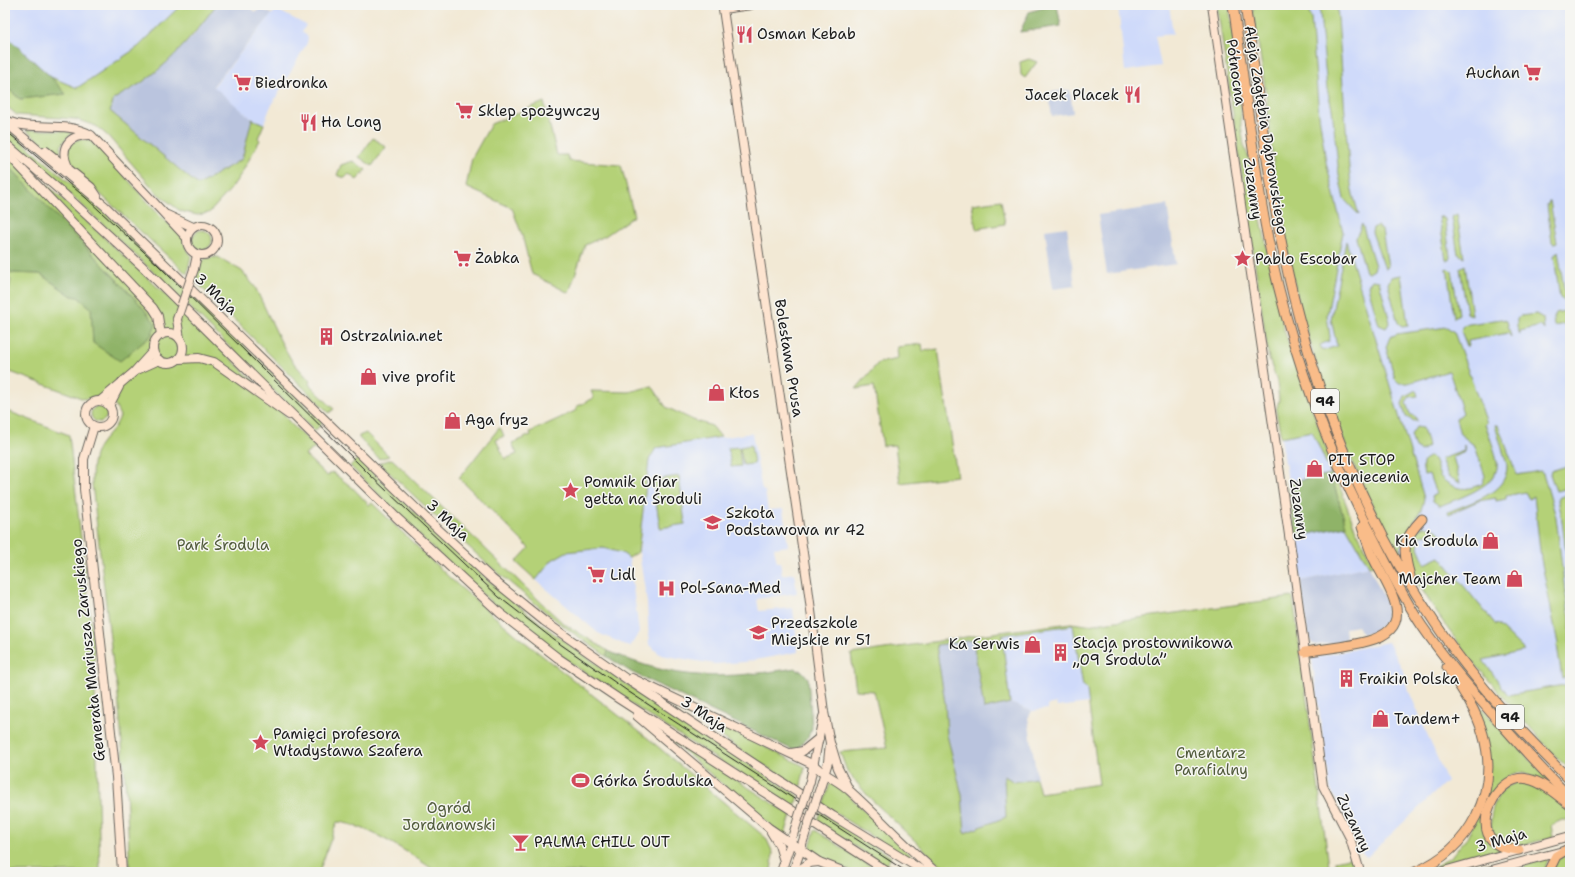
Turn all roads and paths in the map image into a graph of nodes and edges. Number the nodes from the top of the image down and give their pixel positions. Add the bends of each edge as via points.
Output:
1 (751, 5) edge
2 (1212, 5) edge
3 (1233, 5) edge
4 (1245, 5) edge
5 (1250, 5) edge
6 (1247, 19) junction
7 (5, 121) edge
8 (91, 135) junction
9 (29, 142) junction
10 (5, 143) edge
11 (1232, 144) joint
12 (5, 151) edge
13 (68, 167) junction
14 (105, 206) junction
15 (164, 213) junction
16 (193, 227) junction
17 (186, 237) junction
18 (197, 255) junction
19 (177, 319) junction
20 (164, 334) junction
21 (180, 339) junction
22 (153, 351) junction
23 (179, 359) junction
24 (160, 360) junction
25 (134, 372) junction
26 (122, 381) junction
27 (100, 401) junction
28 (109, 406) junction
29 (301, 422) junction
30 (94, 426) junction
31 (1350, 494) junction
32 (1422, 519) dead end
33 (1414, 590) junction
34 (1432, 640) junction
35 (1305, 652) junction
36 (615, 671) junction
37 (619, 699) junction
38 (824, 712) junction
39 (819, 738) junction
40 (830, 743) junction
41 (790, 753) junction
42 (814, 765) junction
43 (824, 775) junction
44 (1570, 780) edge
45 (850, 791) junction
46 (1570, 797) edge
47 (1570, 805) edge
48 (769, 828) junction
49 (1570, 836) edge
50 (792, 839) junction
51 (801, 847) junction
52 (1568, 849) edge
53 (1519, 850) junction
54 (819, 862) junction
55 (784, 863) junction
56 (122, 872) edge
57 (781, 872) edge
58 (794, 872) edge
59 (845, 872) edge
60 (888, 872) edge
61 (925, 872) edge
62 (936, 872) edge
63 (1360, 872) edge
64 (1415, 872) edge
65 (1440, 872) edge
66 (1484, 872) edge
67 (1548, 872) edge

1 - 38 main road, Bolesława Prusa via 723,9
2 - 11 main road, Północna
3 - 31 main road, Aleja Zagłębia Dąbrowskiego / 94 via 1260,186 1278,283 1312,402
4 - 6 main road, Aleja Zagłębia Dąbrowskiego / 94
5 - 6 main road
6 - 33 main road, Aleja Zagłębia Dąbrowskiego / 94 via 1280,236 1308,349 1324,399 1352,470
7 - 8 main road via 24,126 77,128
7 - 9 main road, 3 Maja
8 - 13 main road via 80,135 68,143 64,153
8 - 15 main road
9 - 13 main road
9 - 14 main road, 3 Maja
10 - 29 main road, 3 Maja via 132,256
11 - 35 main road, Zuzanny
12 - 20 main road via 153,308
13 - 14 main road via 91,187
14 - 36 main road, 3 Maja via 465,555 544,621
15 - 16 main road
15 - 17 main road
16 - 17 main road
16 - 18 main road via 202,224 212,228 217,239 212,251
17 - 18 main road via 188,247
18 - 19 main road, bridge
19 - 20 main road
19 - 21 main road
20 - 21 main road via 176,335
20 - 22 main road via 155,342
21 - 23 main road via 183,348
22 - 24 main road
22 - 25 main road
23 - 24 main road via 170,363
23 - 29 main road via 203,359 214,362
24 - 25 main road
25 - 26 main road
26 - 27 main road
26 - 28 main road
27 - 28 main road
27 - 30 main road via 89,405 86,414
28 - 30 main road via 112,414 108,423 104,426
29 - 37 main road, 3 Maja via 436,556 500,613 558,658
30 - 56 main road, Generała Mariusza Zaruskiego via 84,459 84,489 116,777
31 - 34 main road, Aleja Zagłębia Dąbrowskiego / 94 via 1398,586
31 - 35 main road via 1373,557 1390,592 1397,613 1396,622 1390,631 1379,638 1354,645
32 - 33 main road via 1411,531 1404,548
33 - 44 main road, Aleja Zagłębia Dąbrowskiego / 94 via 1439,629 1469,668 1540,750
34 - 46 main road, Aleja Zagłębia Dąbrowskiego / 94 via 1513,738
34 - 64 main road via 1440,658 1466,696 1480,725 1487,752 1487,774 1482,802 1466,834 1441,857
35 - 63 main road, Zuzanny via 1323,786 1350,838
36 - 41 main road
36 - 61 main road, 3 Maja via 845,824
37 - 48 main road
37 - 60 main road, 3 Maja
38 - 39 main road, Bolesława Prusa
38 - 40 main road, Bolesława Prusa
39 - 41 main road via 804,751
39 - 42 main road, Bolesława Prusa
40 - 43 main road, Bolesława Prusa
40 - 45 main road via 838,768
41 - 42 main road
42 - 43 main road
42 - 50 main road, Bolesława Prusa, bridge
43 - 45 main road
43 - 51 main road, Bolesława Prusa, bridge
45 - 62 main road
47 - 53 main road via 1528,779 1514,778 1504,785 1488,814 1487,832 1498,845
48 - 50 main road
48 - 55 main road via 779,845
49 - 53 main road, 3 Maja
50 - 51 main road
50 - 55 main road, Bolesława Prusa
51 - 54 main road
51 - 58 main road, Bolesława Prusa
52 - 66 main road, 3 Maja
52 - 67 main road via 1556,856
53 - 65 main road, 3 Maja
54 - 58 main road via 809,863
54 - 59 main road
55 - 57 main road, Bolesława Prusa

